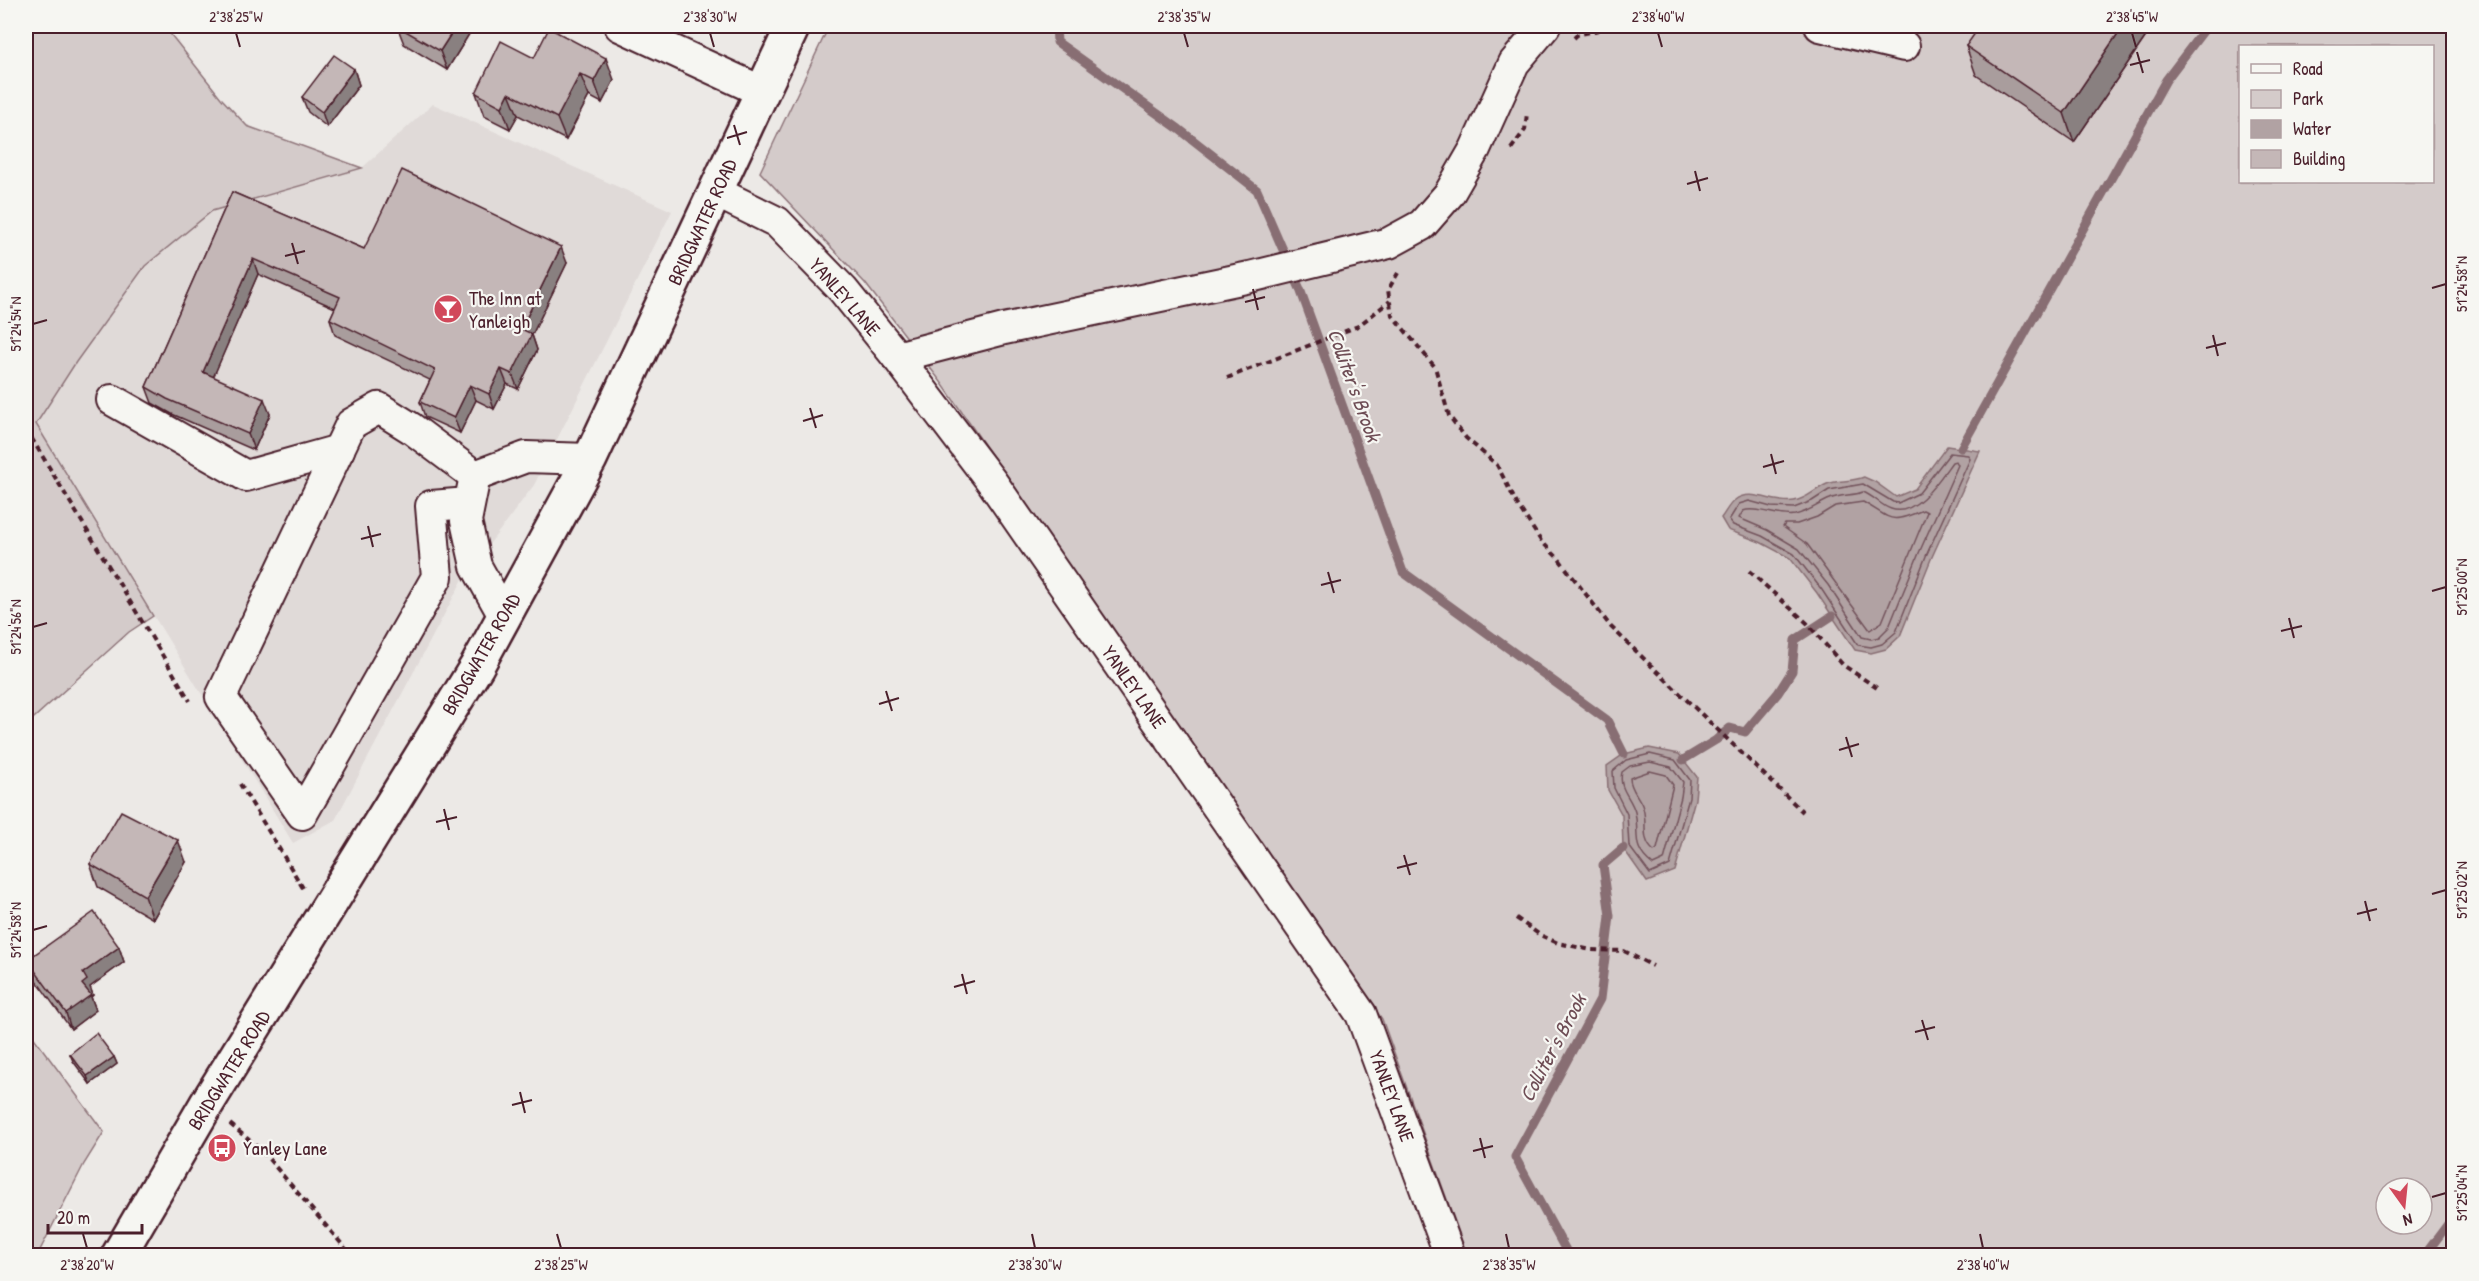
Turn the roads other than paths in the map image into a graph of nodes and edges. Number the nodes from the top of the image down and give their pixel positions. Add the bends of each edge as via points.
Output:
1 (621, 26) edge
2 (793, 26) edge
3 (1545, 26) edge
4 (1820, 26) edge
5 (1904, 46) dead end
6 (763, 92) junction
7 (716, 192) junction
8 (897, 357) junction
9 (112, 400) dead end
10 (339, 450) junction
11 (590, 459) junction
12 (472, 490) junction
13 (504, 616) junction
14 (118, 1256) edge
15 (1450, 1256) edge

1 - 6 street
2 - 6 highway, BRIDGWATER ROAD
3 - 8 street via 1514,63 1475,149 1449,194 1422,225 1389,243 1004,329
4 - 5 street
6 - 7 highway, BRIDGWATER ROAD
7 - 8 street, YANLEY LANE via 777,222 843,290
7 - 11 highway, BRIDGWATER ROAD
8 - 15 street, YANLEY LANE via 999,492 1361,1014
9 - 10 street via 246,476
10 - 12 street via 351,424 379,408 411,428
10 - 12 street via 221,698 302,814 437,577 430,506
11 - 12 street via 526,457
11 - 13 highway, BRIDGWATER ROAD
12 - 13 street via 465,521 476,566
13 - 14 highway, BRIDGWATER ROAD

